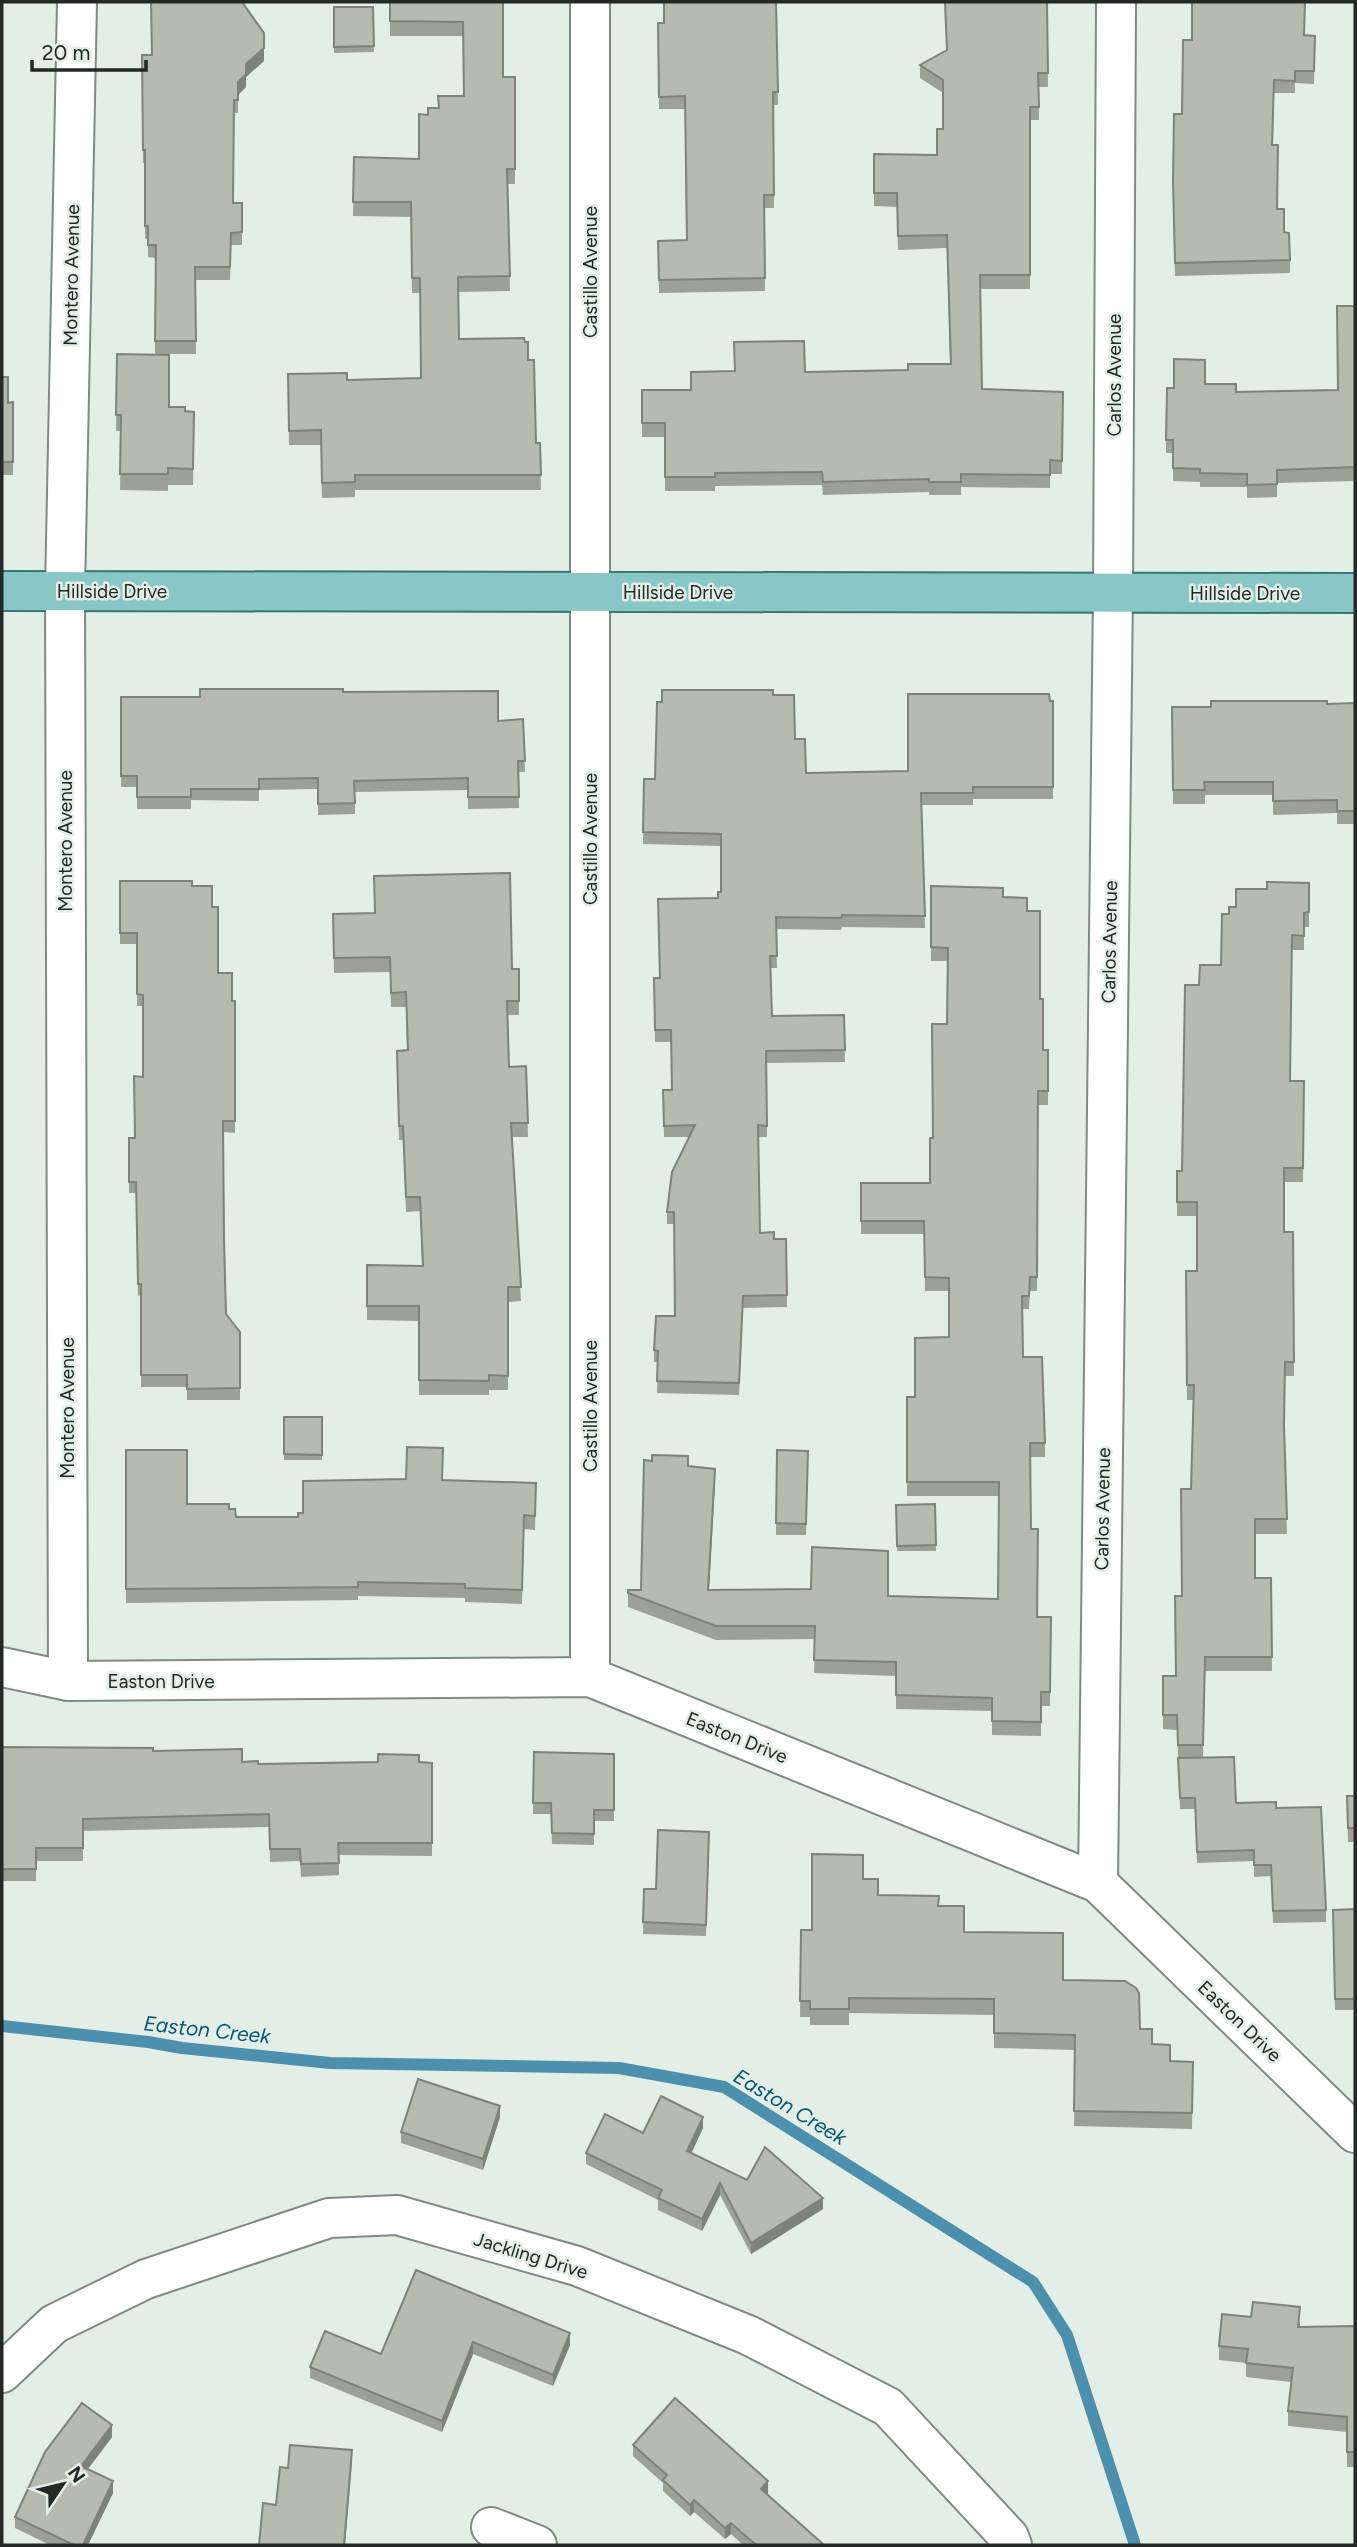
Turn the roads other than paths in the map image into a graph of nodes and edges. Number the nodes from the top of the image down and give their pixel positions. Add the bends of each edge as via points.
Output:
1 (76, 2) edge
2 (590, 2) edge
3 (1116, 2) edge
4 (2, 591) edge
5 (65, 591) junction
6 (590, 592) junction
7 (1113, 593) junction
8 (1355, 593) edge
9 (2, 1667) edge
10 (590, 1677) junction
11 (68, 1681) junction
12 (1098, 1883) junction
13 (1355, 2133) edge
14 (2, 2373) edge
15 (491, 2528) dead end
16 (537, 2545) edge
17 (1013, 2545) edge

1 - 5 street, Montero Avenue
2 - 6 street, Castillo Avenue
3 - 7 street, Carlos Avenue
4 - 5 main road, Hillside Drive
5 - 6 main road, Hillside Drive
5 - 11 street, Montero Avenue
6 - 7 main road, Hillside Drive
6 - 10 street, Castillo Avenue
7 - 8 main road, Hillside Drive
7 - 12 street, Carlos Avenue
9 - 11 street, Easton Drive
10 - 11 street, Easton Drive
10 - 12 street, Easton Drive
12 - 13 street, Easton Drive
14 - 17 street, Jackling Drive via 54,2324 146,2279 329,2218 397,2215 577,2266 747,2335 888,2407
15 - 16 street

